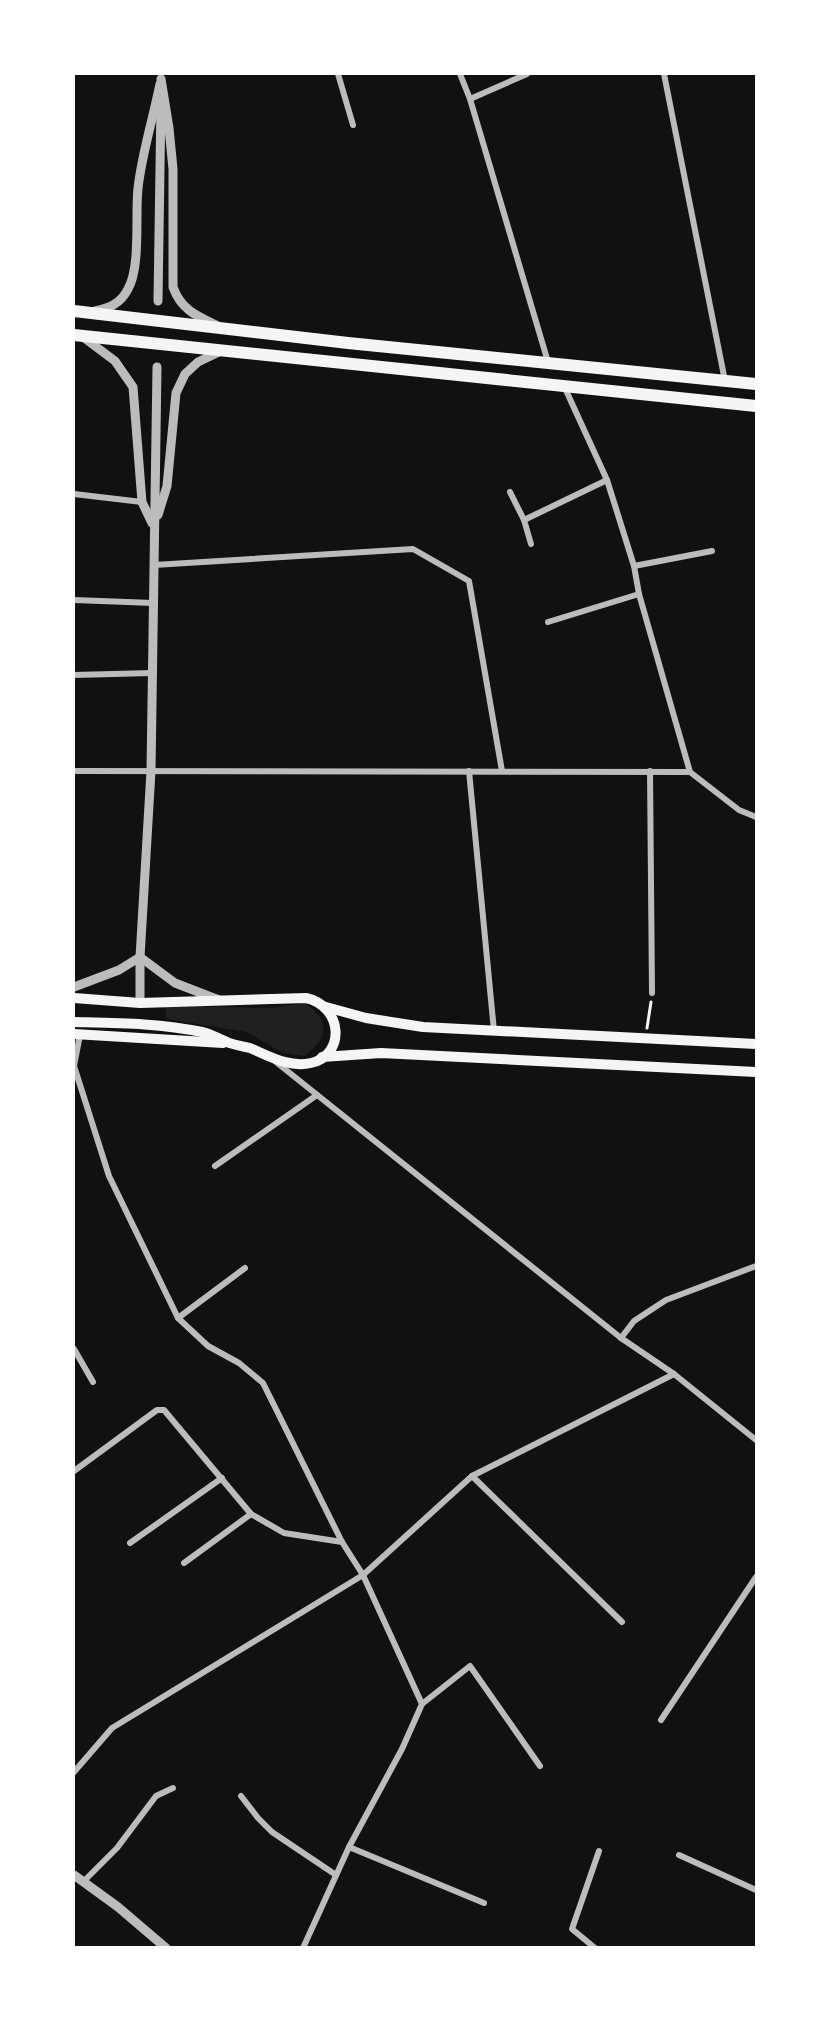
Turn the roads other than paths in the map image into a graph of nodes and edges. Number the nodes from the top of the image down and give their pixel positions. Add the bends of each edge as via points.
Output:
1 (338, 74) edge
2 (460, 74) edge
3 (527, 74) edge
4 (664, 74) edge
5 (161, 76) edge
6 (470, 99) junction
7 (353, 125) dead end
8 (158, 301) dead end
9 (79, 312) edge
10 (220, 327) junction
11 (77, 335) edge
12 (223, 350) junction
13 (549, 363) junction
14 (157, 367) dead end
15 (726, 381) junction
16 (756, 384) edge
17 (564, 386) junction
18 (756, 406) edge
19 (607, 480) junction
20 (510, 492) dead end
21 (74, 494) edge
22 (142, 502) junction
23 (524, 520) junction
24 (154, 527) junction
25 (531, 544) dead end
26 (712, 550) dead end
27 (154, 565) junction
28 (634, 566) junction
29 (639, 594) junction
30 (74, 600) edge
31 (153, 603) junction
32 (548, 622) dead end
33 (152, 673) junction
34 (74, 675) edge
35 (74, 771) edge
36 (151, 771) junction
37 (469, 771) junction
38 (502, 771) junction
39 (650, 771) junction
40 (690, 772) junction
41 (756, 817) edge
42 (140, 957) junction
43 (74, 987) edge
44 (652, 993) road end
45 (74, 998) edge
46 (219, 1000) junction
47 (140, 1003) junction
48 (326, 1006) junction
49 (74, 1022) edge
50 (137, 1023) junction
51 (494, 1031) junction
52 (77, 1034) edge
53 (230, 1044) junction
54 (756, 1044) edge
55 (271, 1058) junction
56 (322, 1058) junction
57 (756, 1072) edge
58 (317, 1095) junction
59 (215, 1166) dead end
60 (756, 1266) edge
61 (245, 1268) dead end
62 (178, 1318) junction
63 (621, 1338) junction
64 (74, 1349) edge
65 (674, 1374) junction
66 (93, 1382) dead end
67 (756, 1440) edge
68 (74, 1471) edge
69 (472, 1476) junction
70 (222, 1478) junction
71 (251, 1514) junction
72 (342, 1542) junction
73 (129, 1543) dead end
74 (184, 1563) dead end
75 (363, 1575) junction
76 (756, 1577) edge
77 (622, 1622) dead end
78 (422, 1704) junction
79 (660, 1720) dead end
80 (540, 1766) dead end
81 (74, 1772) edge
82 (173, 1788) dead end
83 (241, 1796) dead end
84 (349, 1847) junction
85 (599, 1851) dead end
86 (680, 1855) dead end
87 (74, 1875) edge
88 (336, 1875) junction
89 (83, 1882) junction
90 (756, 1890) edge
91 (484, 1903) dead end
92 (166, 1947) edge
93 (303, 1947) edge
94 (595, 1947) edge

1 - 7 street
2 - 6 street
3 - 6 street
4 - 15 street
5 - 8 street
5 - 9 street via 138,189 134,276 119,302 108,308
5 - 10 street via 173,169 173,287 184,308
6 - 13 street
9 - 10 highway
10 - 13 highway
11 - 12 highway
11 - 22 street via 115,361 134,387
12 - 17 highway
12 - 24 street via 198,362 185,374 176,393 167,486
13 - 15 highway
14 - 24 street
15 - 16 highway
17 - 18 highway
17 - 19 street
19 - 23 street
19 - 28 street
20 - 23 street
21 - 22 street
22 - 24 street
23 - 25 street
24 - 27 street
26 - 28 street
27 - 31 street
27 - 38 street via 413,549 469,581
28 - 29 street
29 - 32 street
29 - 40 street
30 - 31 street
31 - 33 street
33 - 34 street
33 - 36 street
35 - 36 street
36 - 37 street
36 - 42 street
37 - 38 street
37 - 51 street
38 - 39 street
39 - 40 street
39 - 44 street
40 - 41 street via 739,810
42 - 43 street via 119,970
42 - 46 street via 175,983
42 - 47 street
45 - 47 main road
46 - 47 main road
46 - 48 main road via 306,998
47 - 50 main road
48 - 51 main road via 366,1018 423,1027
48 - 56 main road via 336,1027 335,1038
49 - 50 main road
50 - 53 main road via 206,1032
51 - 54 main road
52 - 53 main road
52 - 62 street via 74,1066 109,1176
53 - 55 main road
55 - 56 main road via 292,1064
55 - 58 street
56 - 57 main road via 381,1053
58 - 59 street
58 - 63 street
60 - 63 street via 666,1300 634,1321
61 - 62 street
62 - 72 street via 208,1346 239,1363 263,1383
63 - 65 street
64 - 66 street
65 - 67 street
65 - 69 street
68 - 70 street via 157,1410 164,1410
69 - 75 street
69 - 77 street
70 - 71 street
70 - 73 street
71 - 72 street via 284,1533
71 - 74 street
72 - 75 street
75 - 78 street
75 - 81 street via 112,1728
76 - 79 street
78 - 80 street via 470,1666
78 - 84 street
82 - 89 street via 156,1796 117,1848
83 - 88 street via 272,1832
84 - 88 street
84 - 91 street
85 - 94 street via 572,1929
86 - 90 street
87 - 89 street
88 - 93 street
89 - 92 street

